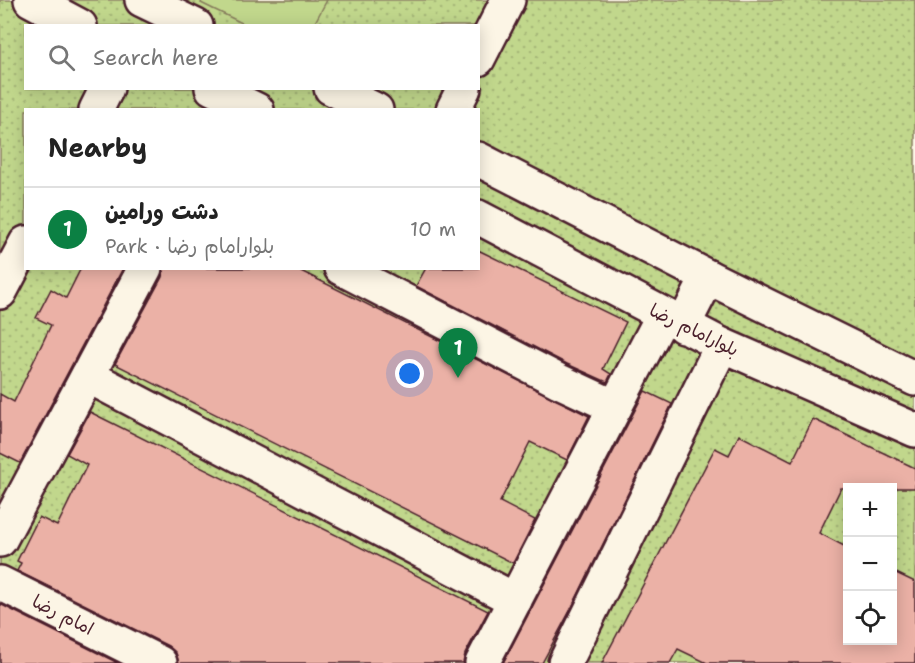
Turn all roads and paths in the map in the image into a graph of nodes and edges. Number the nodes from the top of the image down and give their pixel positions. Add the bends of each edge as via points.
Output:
1 (31, 0) edge
2 (508, 0) edge
3 (150, 6) edge
4 (76, 24) edge
5 (191, 24) edge
6 (480, 55) edge
7 (106, 90) edge
8 (216, 90) edge
9 (335, 90) edge
10 (463, 90) edge
11 (97, 108) edge
12 (253, 108) edge
13 (372, 108) edge
14 (454, 108) edge
15 (480, 160) edge
16 (480, 218) edge
17 (24, 247) edge
18 (144, 270) edge
19 (345, 270) edge
20 (708, 277) junction
21 (0, 292) edge
22 (673, 321) junction
23 (722, 345) junction
24 (88, 376) junction
25 (915, 379) edge
26 (615, 407) junction
27 (915, 430) edge
28 (0, 540) edge
29 (0, 583) edge
30 (515, 600) junction
31 (160, 663) edge
32 (482, 663) edge
33 (565, 663) edge

1 - 4 street
2 - 6 street
3 - 5 street
7 - 11 street
8 - 12 street
9 - 13 street
10 - 14 street
15 - 20 street
16 - 22 street, بلوارامام رضا
17 - 21 street
18 - 24 street
19 - 26 street
20 - 22 street
20 - 25 street
22 - 23 street, بلوارامام رضا
22 - 26 street
23 - 27 street, بلوارامام رضا
23 - 33 street
24 - 28 street
24 - 30 street
26 - 30 street
29 - 31 street, امام رضا
30 - 32 street

